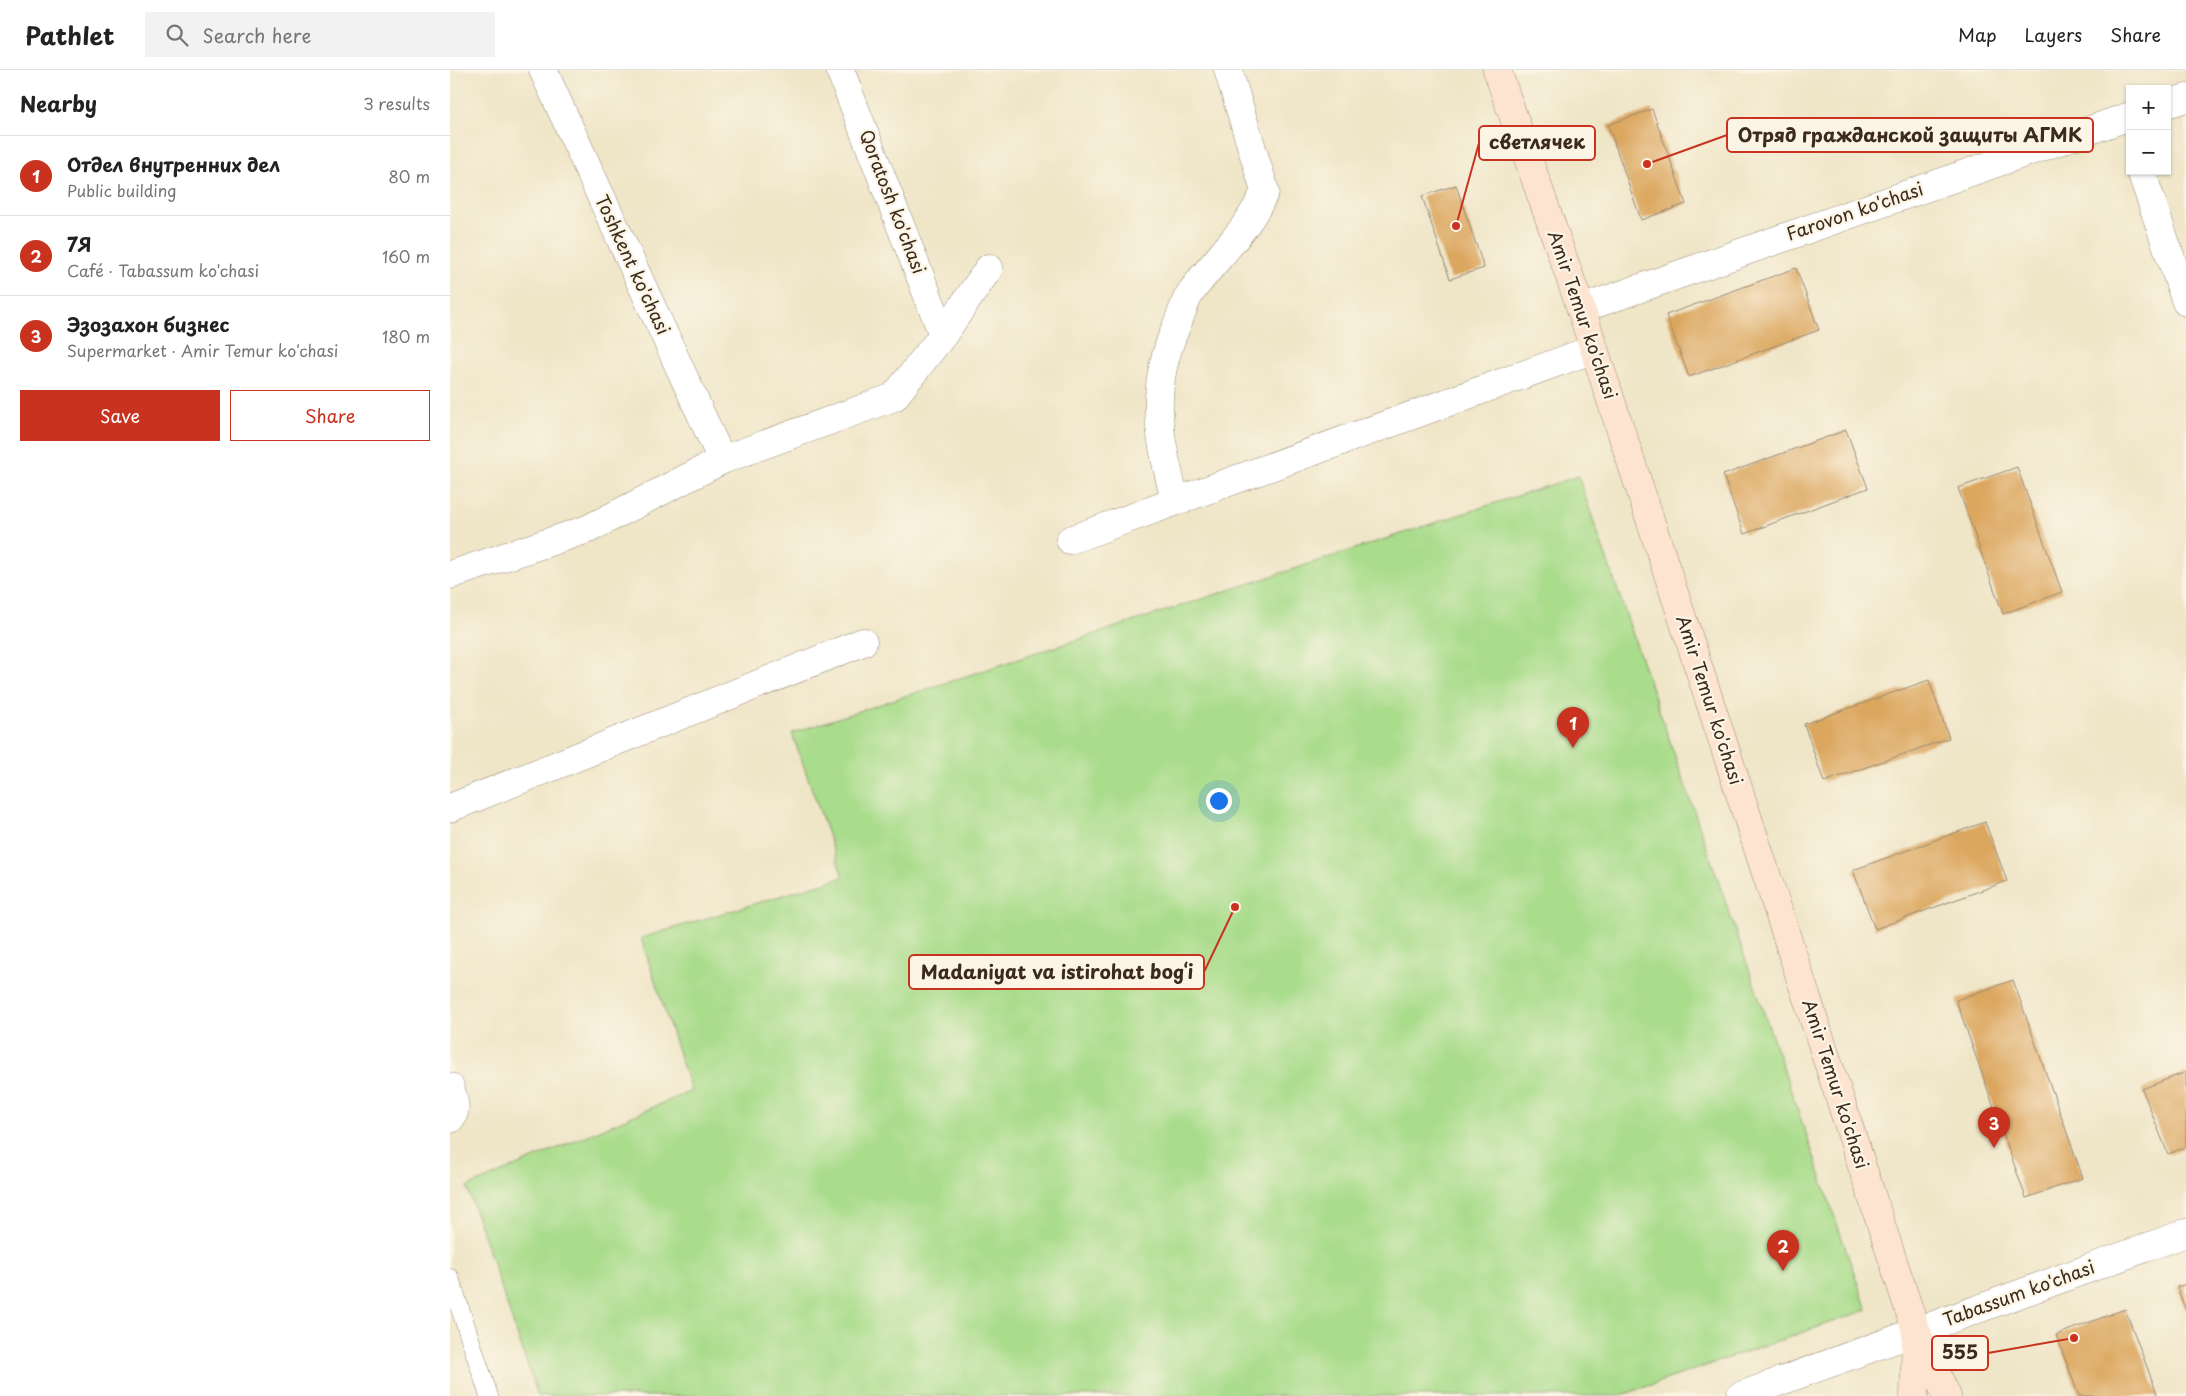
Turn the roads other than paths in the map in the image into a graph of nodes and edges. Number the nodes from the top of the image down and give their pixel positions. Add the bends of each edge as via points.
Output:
1 (543, 70) edge
2 (840, 70) edge
3 (1228, 70) edge
4 (1497, 70) edge
5 (2186, 98) edge
6 (2171, 103) edge
7 (2126, 124) edge
8 (2142, 175) edge
9 (989, 268) dead end
10 (2186, 302) edge
11 (1581, 309) junction
12 (943, 335) junction
13 (1594, 349) junction
14 (722, 460) junction
15 (1175, 501) junction
16 (1070, 540) dead end
17 (450, 575) edge
18 (863, 642) dead end
19 (450, 808) edge
20 (450, 1088) edge
21 (450, 1119) edge
22 (2186, 1233) edge
23 (450, 1278) edge
24 (1916, 1331) junction
25 (490, 1396) edge
26 (1740, 1396) edge
27 (1914, 1396) edge
28 (1947, 1396) edge

1 - 14 street, Toshkent ko'chasi
2 - 12 street, Qoratosh ko'chasi
3 - 15 street via 1265,191 1257,210 1190,294 1167,349 1158,391 1160,434
4 - 11 main road, Amir Temur ko'chasi
5 - 6 street
7 - 11 street, Farovon ko'chasi
8 - 10 street
9 - 12 street
11 - 13 main road, Amir Temur ko'chasi
12 - 14 street via 894,397
13 - 15 street
13 - 24 main road, Amir Temur ko'chasi
14 - 17 street via 588,529
15 - 16 street
18 - 19 street
20 - 21 street via 455,1103 454,1115
22 - 24 street, Tabassum ko'chasi
23 - 25 lane
24 - 26 street, Tabassum ko'chasi
24 - 27 main road, Amir Temur ko'chasi
24 - 28 main road, Amir Temur ko'chasi

